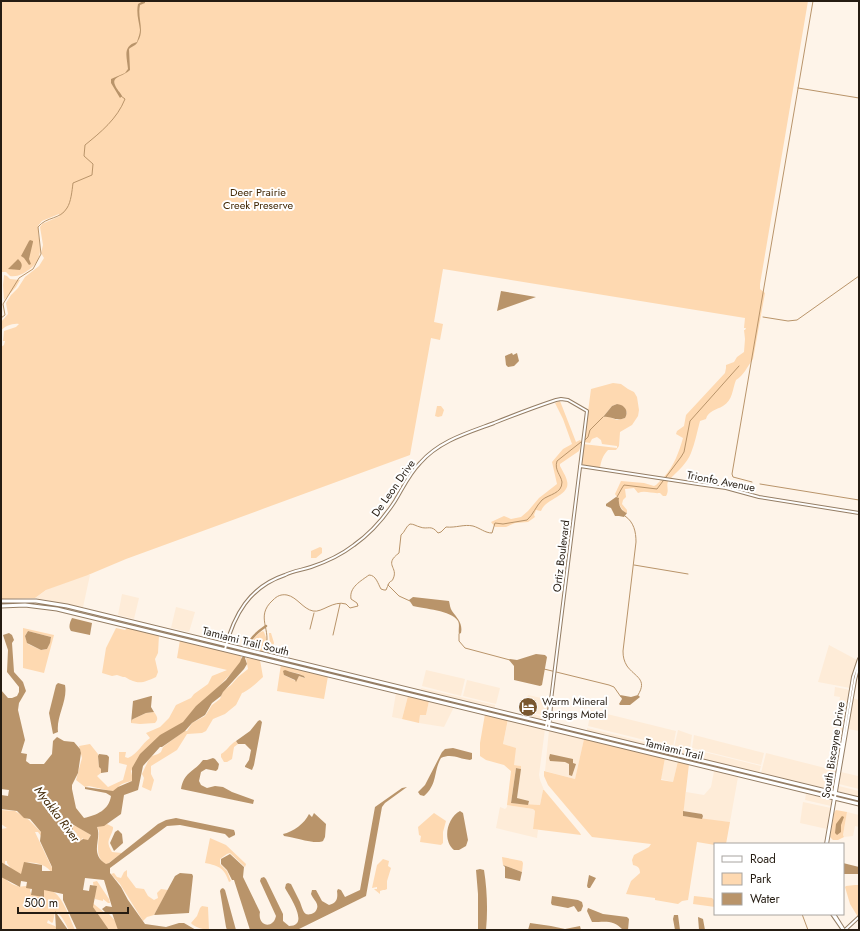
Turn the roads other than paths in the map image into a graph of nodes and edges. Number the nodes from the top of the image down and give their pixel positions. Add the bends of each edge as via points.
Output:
1 (587, 411) joint
2 (580, 466) junction
3 (859, 513) edge
4 (1, 601) edge
5 (1, 606) edge
6 (226, 645) junction
7 (225, 649) junction
8 (859, 659) edge
9 (859, 664) edge
10 (485, 708) joint
11 (484, 712) joint
12 (548, 723) junction
13 (548, 728) junction
14 (835, 793) junction
15 (835, 798) junction
16 (859, 799) edge
17 (859, 804) edge
18 (827, 843) edge
19 (834, 915) edge
20 (859, 917) edge
21 (844, 930) edge

1 - 2 street, Ortiz Boulevard
1 - 6 street, De Leon Drive via 570,400 559,399 455,437 443,444 416,466 387,513 355,544 342,554 276,578 257,590 237,615
2 - 3 street, Trionfo Avenue via 726,488
2 - 12 street, Ortiz Boulevard
4 - 6 main road, Tamiami Trail South via 58,604
5 - 7 main road, Tamiami Trail South via 57,608
6 - 7 street, De Leon Drive
6 - 10 main road, Tamiami Trail South
7 - 11 main road, Tamiami Trail South
8 - 14 street, South Biscayne Drive via 853,677
9 - 14 street, South Biscayne Drive
10 - 12 main road, Tamiami Trail
11 - 13 main road, Tamiami Trail
12 - 13 street, Ortiz Boulevard
12 - 14 main road, Tamiami Trail
13 - 15 main road, Tamiami Trail
14 - 15 street, South Biscayne Drive
14 - 16 main road, Tamiami Trail
15 - 17 main road, Tamiami Trail
15 - 18 street, South Biscayne Drive
19 - 21 street
20 - 21 street

